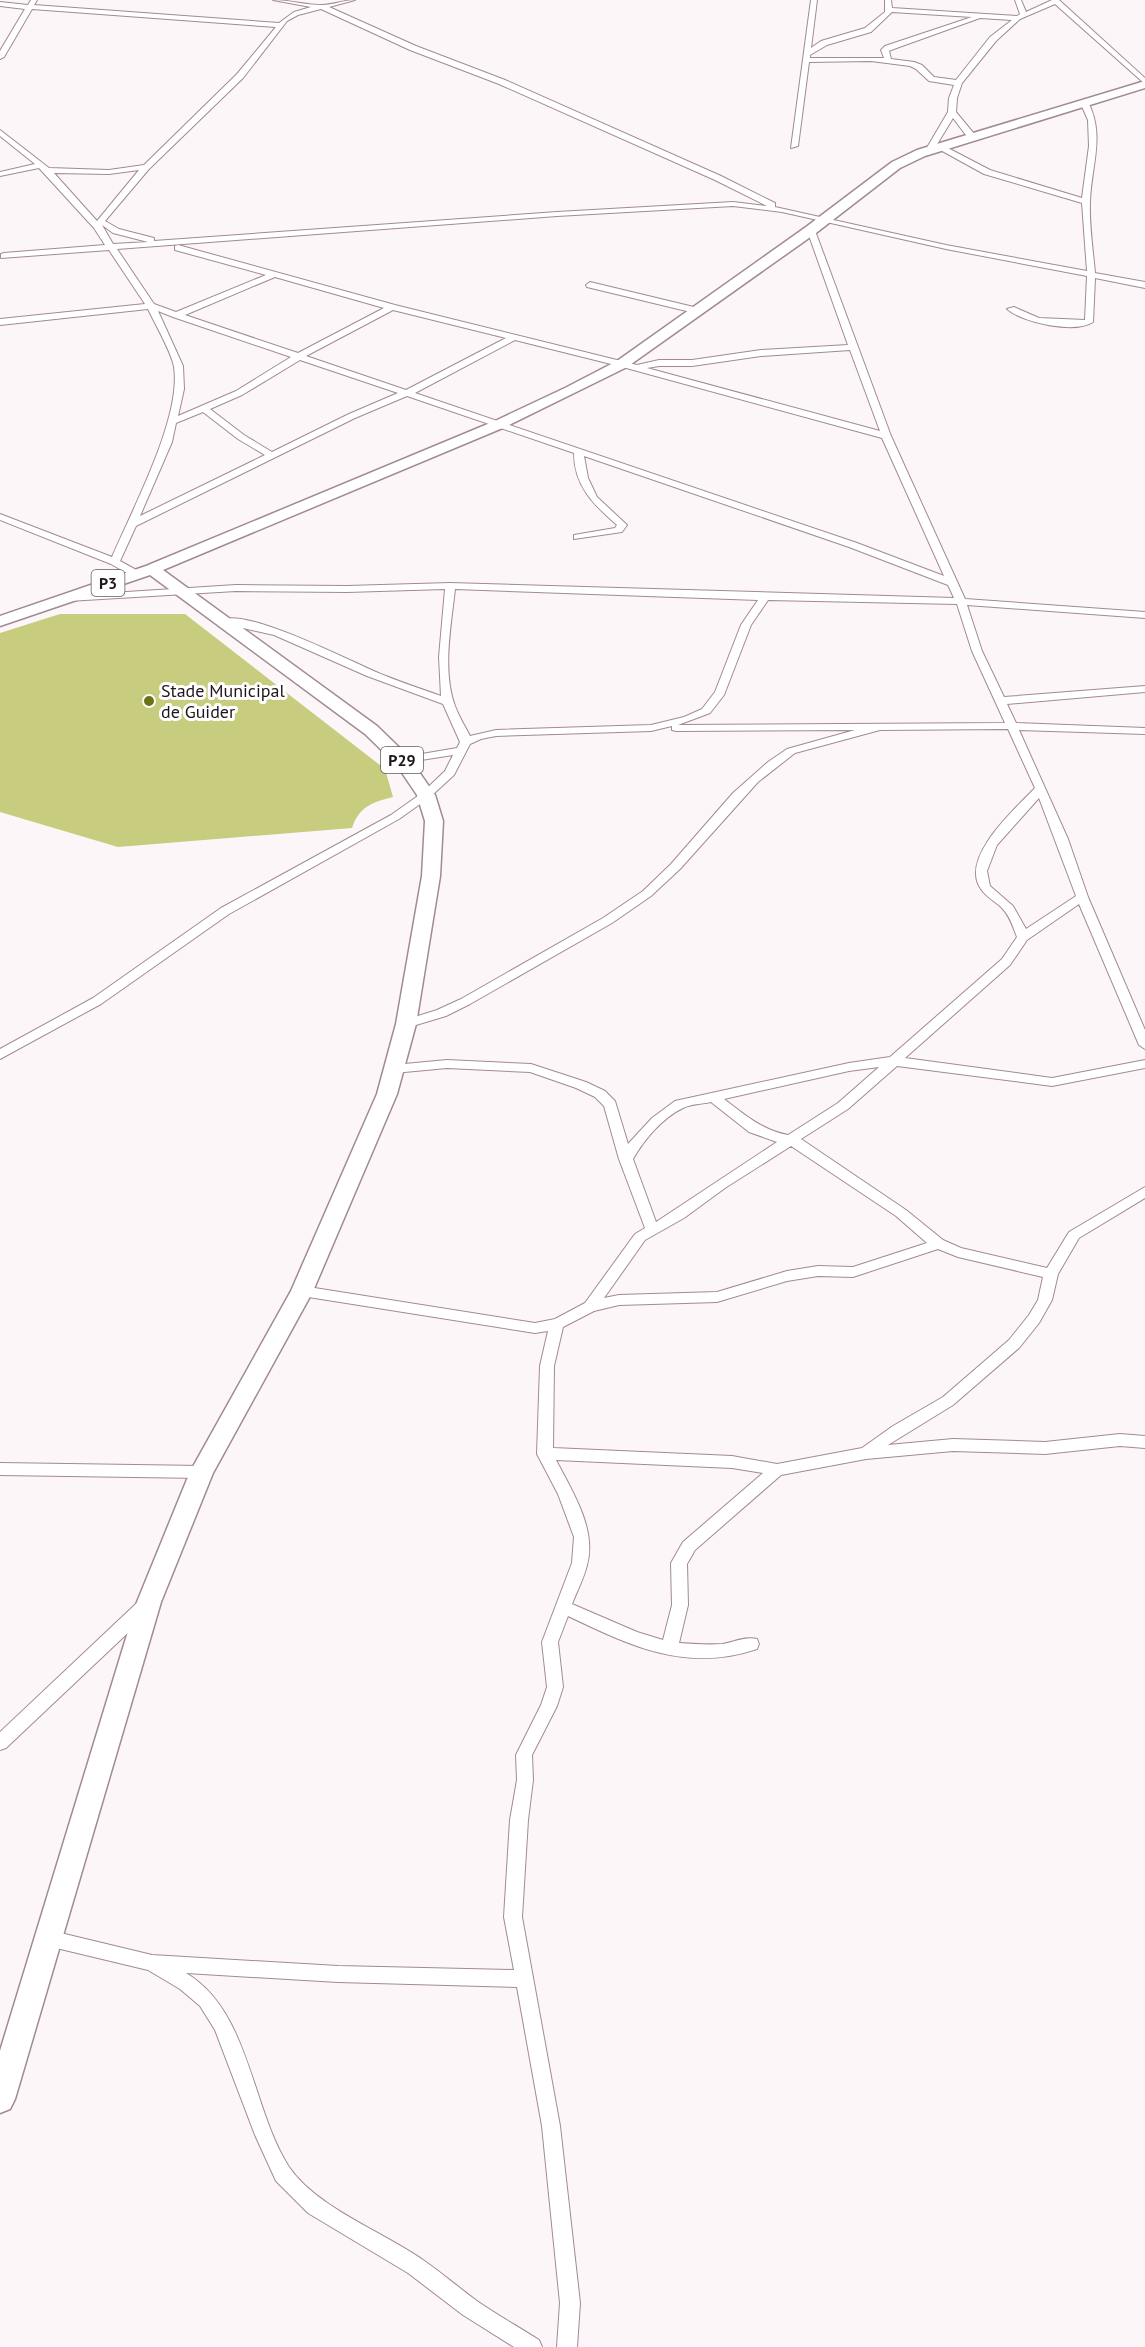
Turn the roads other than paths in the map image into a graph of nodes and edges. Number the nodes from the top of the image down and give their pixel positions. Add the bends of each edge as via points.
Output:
1 (276, 0) edge
2 (352, 0) edge
3 (814, 0) edge
4 (888, 0) edge
5 (1018, 0) edge
6 (1055, 0) edge
7 (32, 3) edge
8 (0, 4) edge
9 (322, 7) junction
10 (889, 10) junction
11 (985, 15) junction
12 (1021, 16) junction
13 (278, 25) junction
14 (0, 57) edge
15 (807, 57) junction
16 (888, 61) junction
17 (958, 83) junction
18 (1145, 83) edge
19 (1084, 102) junction
20 (952, 112) junction
21 (0, 132) edge
22 (972, 137) junction
23 (794, 146) dead end
24 (934, 149) junction
25 (146, 167) junction
26 (44, 168) junction
27 (0, 174) edge
28 (1086, 202) junction
29 (782, 210) junction
30 (100, 224) junction
31 (818, 225) junction
32 (167, 244) junction
33 (111, 247) junction
34 (4, 256) dead end
35 (276, 274) junction
36 (1091, 274) junction
37 (590, 285) dead end
38 (1145, 285) edge
39 (151, 306) junction
40 (392, 307) junction
41 (1011, 309) dead end
42 (699, 311) junction
43 (176, 315) junction
44 (0, 322) edge
45 (515, 337) junction
46 (855, 347) junction
47 (299, 356) junction
48 (630, 366) junction
49 (409, 392) junction
50 (205, 409) junction
51 (171, 422) junction
52 (500, 424) junction
53 (886, 436) junction
54 (579, 450) junction
55 (273, 456) junction
56 (0, 517) edge
57 (132, 524) junction
58 (578, 537) dead end
59 (115, 562) junction
60 (144, 571) junction
61 (953, 583) junction
62 (450, 586) junction
63 (186, 593) junction
64 (765, 597) junction
65 (63, 598) junction
66 (961, 602) junction
67 (1145, 615) edge
68 (1, 620) edge
69 (225, 621) junction
70 (1145, 688) edge
71 (1000, 700) junction
72 (447, 702) junction
73 (1012, 726) junction
74 (879, 727) junction
75 (651, 728) junction
76 (1145, 731) edge
77 (463, 747) junction
78 (402, 760) junction
79 (1041, 789) junction
80 (426, 795) junction
81 (1082, 897) junction
82 (1023, 938) junction
83 (406, 1024) junction
84 (1145, 1045) edge
85 (0, 1054) edge
86 (893, 1061) junction
87 (1145, 1064) edge
88 (394, 1069) junction
89 (715, 1098) junction
90 (792, 1140) junction
91 (626, 1159) junction
92 (1145, 1191) edge
93 (652, 1228) junction
94 (938, 1244) junction
95 (1052, 1274) junction
96 (302, 1292) junction
97 (590, 1307) junction
98 (557, 1323) junction
99 (1145, 1442) edge
100 (866, 1453) junction
101 (545, 1454) junction
102 (0, 1469) edge
103 (777, 1470) junction
104 (202, 1472) junction
105 (150, 1602) junction
106 (564, 1607) junction
107 (751, 1644) dead end
108 (669, 1650) junction
109 (0, 1743) edge
110 (48, 1938) junction
111 (152, 1963) junction
112 (524, 1979) junction
113 (0, 2099) edge
114 (532, 2347) edge
115 (567, 2347) edge

1 - 9 street
2 - 9 street
3 - 15 street
4 - 10 street
5 - 12 street
6 - 12 street
6 - 18 street
7 - 8 street
7 - 13 street via 77,12
7 - 14 street
9 - 13 street via 296,13
9 - 29 street via 502,82
10 - 11 street
10 - 15 street via 868,30 824,43
11 - 12 street
11 - 16 street via 888,48
12 - 17 street via 993,39
13 - 25 street via 240,76
15 - 16 street
15 - 23 street
16 - 17 street via 916,65 930,78
17 - 20 street
18 - 19 main road
19 - 22 main road
19 - 28 street via 1092,120 1093,147
20 - 22 street
20 - 24 street
21 - 26 street
22 - 24 main road
24 - 28 street via 987,172
24 - 31 main road via 896,165
25 - 26 street via 109,172
25 - 30 street
26 - 27 street
26 - 30 street
28 - 36 street
29 - 31 street
29 - 32 street via 705,205
30 - 32 street
30 - 33 street
31 - 36 street
31 - 42 main road
31 - 46 street
32 - 33 street
32 - 35 street
33 - 34 street
33 - 39 street
35 - 40 street
35 - 43 street
36 - 38 street
36 - 41 street via 1089,321 1085,323 1037,321
37 - 42 street
39 - 43 street
39 - 44 street
39 - 51 street via 179,366 179,389
40 - 45 street
40 - 47 street
42 - 48 main road
43 - 47 street
45 - 48 street
45 - 49 street
46 - 48 street
46 - 53 street
47 - 49 street
47 - 50 street
48 - 52 main road
48 - 53 street
49 - 52 street
49 - 55 street
50 - 51 street
50 - 55 street
51 - 57 street via 167,442
52 - 54 street
52 - 60 main road
53 - 61 street
54 - 58 street via 577,461 590,492 622,525 618,530
54 - 61 street
55 - 57 street
56 - 59 street
57 - 59 street
59 - 60 street
60 - 63 main road, P29
60 - 65 main road, P3
61 - 66 street
62 - 63 street via 236,588
62 - 64 street
62 - 72 street via 444,642
63 - 65 street
63 - 69 main road, P29
64 - 66 street
64 - 75 street via 746,626 720,693 706,711 688,720
65 - 68 main road, P3
66 - 67 street
66 - 71 street via 977,651
69 - 72 street via 252,623 278,632
69 - 78 main road, P29 via 370,730
70 - 71 street
71 - 73 street
72 - 77 street
73 - 74 street
73 - 76 street
73 - 79 street
74 - 75 street
74 - 83 street via 782,756 720,816 691,853 617,915 452,1008
75 - 77 street via 496,733 478,736
77 - 78 street
77 - 80 street via 450,773
78 - 80 main road, P29
79 - 81 street
79 - 82 street via 990,844 982,861 983,883 1017,920
80 - 83 main road, P29 via 434,820 431,876
80 - 85 street via 365,835 225,912 97,1001
81 - 82 street
81 - 84 street
82 - 86 street via 1006,962
83 - 88 main road, P29
86 - 87 street via 1052,1082
86 - 89 street via 849,1067
86 - 90 street via 843,1106
88 - 91 street via 447,1064 509,1066 531,1068 581,1085 610,1104
88 - 96 main road, P29 via 387,1094
89 - 90 street via 754,1129
89 - 91 street via 680,1104 668,1111 640,1138
90 - 93 street via 679,1215
90 - 94 street via 901,1213
91 - 93 street
92 - 95 street via 1074,1235
93 - 97 street via 631,1247
94 - 95 street
94 - 97 street via 853,1272 818,1271 787,1276 717,1297 619,1300
95 - 100 street via 1045,1300 1014,1344 948,1401
96 - 98 street via 519,1327
96 - 104 main road, P29
97 - 98 street
98 - 101 street via 547,1366
99 - 100 street via 1120,1440 1045,1448 953,1445
100 - 103 street
101 - 103 street via 732,1462
101 - 106 street via 582,1537 580,1563
102 - 104 street
103 - 108 street via 689,1546 679,1563 680,1605
104 - 105 main road, P29
105 - 109 street
105 - 110 main road, P29
106 - 108 street
106 - 112 street via 550,1642 555,1687 524,1755 513,1917
107 - 108 street via 699,1653
110 - 111 street
110 - 113 main road, P29
111 - 112 street
111 - 114 street via 206,2000 222,2025 283,2174 315,2206 415,2266 470,2308
112 - 115 street via 551,2126 570,2303

